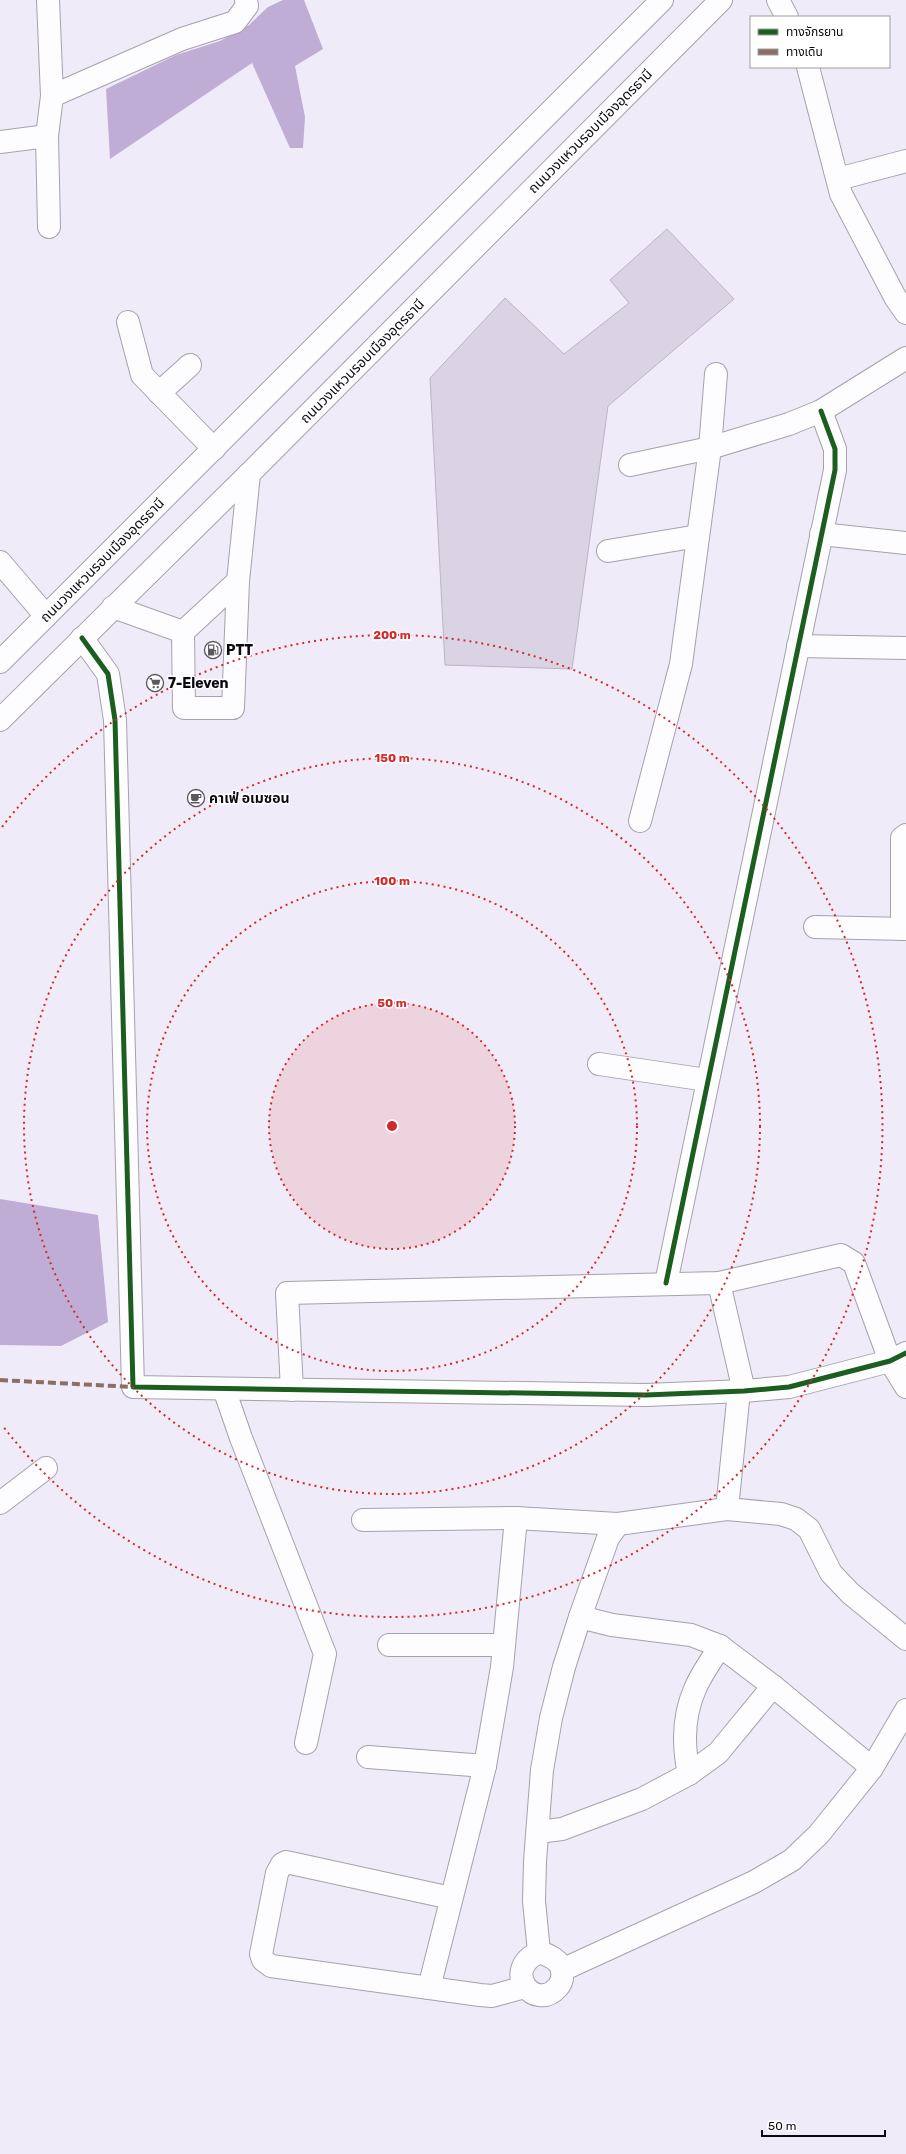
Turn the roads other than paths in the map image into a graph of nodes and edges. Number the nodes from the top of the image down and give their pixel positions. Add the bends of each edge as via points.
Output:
1 (48, 0) edge
2 (246, 0) edge
3 (662, 0) edge
4 (721, 0) edge
5 (778, 0) edge
6 (786, 16) edge
7 (808, 68) edge
8 (52, 96) junction
9 (47, 136) junction
10 (0, 142) edge
11 (906, 161) edge
12 (838, 179) junction
13 (49, 227) dead end
14 (906, 313) edge
15 (128, 322) dead end
16 (906, 358) edge
17 (190, 364) dead end
18 (716, 374) dead end
19 (164, 398) junction
20 (821, 411) junction
21 (710, 448) junction
22 (214, 449) junction
23 (630, 465) dead end
24 (249, 474) junction
25 (821, 534) junction
26 (698, 536) junction
27 (906, 543) edge
28 (608, 551) dead end
29 (4, 567) edge
30 (238, 581) junction
31 (112, 607) junction
32 (46, 616) junction
33 (183, 632) junction
34 (82, 638) junction
35 (798, 646) junction
36 (906, 648) edge
37 (0, 662) edge
38 (0, 720) edge
39 (640, 821) dead end
40 (906, 835) edge
41 (815, 927) dead end
42 (904, 929) edge
43 (599, 1064) dead end
44 (707, 1080) junction
45 (666, 1283) junction
46 (719, 1283) junction
47 (898, 1357) edge
48 (906, 1387) edge
49 (292, 1390) junction
50 (742, 1391) junction
51 (227, 1395) junction
52 (46, 1468) dead end
53 (0, 1503) edge
54 (727, 1509) junction
55 (516, 1518) junction
56 (364, 1520) dead end
57 (618, 1524) junction
58 (580, 1617) junction
59 (906, 1639) edge
60 (504, 1644) junction
61 (389, 1645) dead end
62 (720, 1646) junction
63 (773, 1686) junction
64 (906, 1710) edge
65 (306, 1743) dead end
66 (368, 1758) dead end
67 (485, 1766) junction
68 (872, 1768) junction
69 (689, 1774) junction
70 (538, 1832) junction
71 (451, 1898) junction
72 (539, 1952) junction
73 (562, 1970) junction
74 (526, 1987) junction
75 (429, 1988) junction

1 - 8 street
2 - 8 street via 247,6 235,22 182,39
3 - 22 street, ถนนวงแหวนรอบเมืองอุดรธานี
4 - 24 street, ถนนวงแหวนรอบเมืองอุดรธานี
5 - 6 street
7 - 12 street
8 - 9 street
9 - 10 street
9 - 13 street
11 - 12 street
12 - 14 street via 841,194
15 - 19 street via 142,375
16 - 20 street
17 - 19 street
18 - 21 street
19 - 22 street
20 - 21 street via 789,424
20 - 25 street via 836,449 835,470
21 - 23 street
21 - 26 street
22 - 32 street, ถนนวงแหวนรอบเมืองอุดรธานี
24 - 30 street
24 - 31 street, ถนนวงแหวนรอบเมืองอุดรธานี
25 - 27 street
25 - 35 street
26 - 28 street
26 - 39 street via 681,664
29 - 32 street
30 - 33 street
30 - 33 street via 233,708 184,708
31 - 33 street
31 - 34 street, ถนนวงแหวนรอบเมืองอุดรธานี
32 - 37 street, ถนนวงแหวนรอบเมืองอุดรธานี
34 - 38 street, ถนนวงแหวนรอบเมืองอุดรธานี
34 - 51 street via 108,674 115,720 133,1387
35 - 36 street
35 - 44 street
40 - 42 street via 902,838
41 - 42 street
43 - 44 street
44 - 45 street
45 - 46 street
45 - 49 street via 287,1293
46 - 47 street via 841,1255 854,1263
46 - 50 street
47 - 48 street
47 - 50 street via 789,1387
49 - 50 street via 646,1395
49 - 51 street
50 - 54 street
51 - 65 street via 325,1654
52 - 53 street
54 - 57 street
54 - 59 street via 780,1514 796,1519 809,1529 831,1573 850,1593
55 - 56 street
55 - 57 street
55 - 60 street
57 - 58 street via 608,1538
58 - 62 street via 612,1625 691,1635
58 - 70 street via 551,1718 542,1770
60 - 61 street
60 - 67 street
62 - 63 street
62 - 69 street via 695,1689 686,1723 684,1751
63 - 68 street
63 - 69 street via 718,1753
64 - 68 street
66 - 67 street
67 - 71 street
68 - 73 street via 819,1834 792,1860 754,1882
69 - 70 street via 642,1799 562,1829
70 - 72 street via 534,1901
71 - 75 street
71 - 75 street via 286,1862 277,1873 261,1954 265,1963 271,1966
72 - 73 street via 557,1961
72 - 74 street via 526,1962 521,1972 522,1984
73 - 74 street via 561,1984 553,1992 542,1996 530,1992
74 - 75 street via 492,1996

